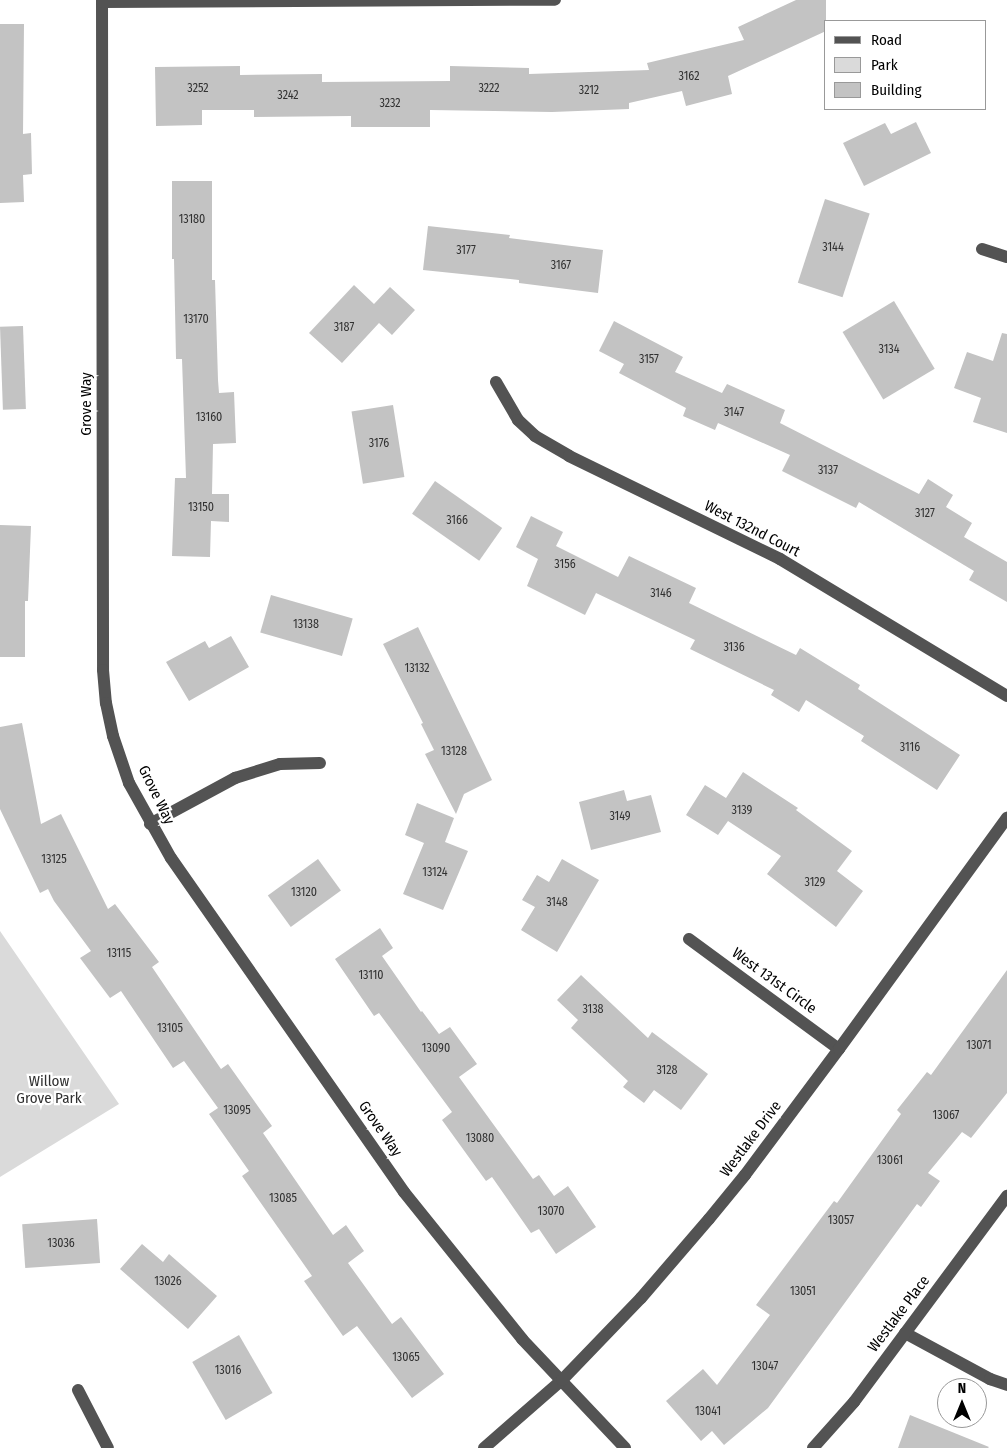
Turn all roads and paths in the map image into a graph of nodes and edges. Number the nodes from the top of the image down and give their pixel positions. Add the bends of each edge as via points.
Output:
1 (554, 0) edge
2 (102, 1) edge
3 (982, 249) dead end
4 (1007, 257) edge
5 (496, 382) dead end
6 (1007, 696) edge
7 (320, 763) dead end
8 (1007, 818) edge
9 (150, 824) junction
10 (689, 939) dead end
11 (839, 1049) junction
12 (1007, 1196) edge
13 (905, 1333) junction
14 (562, 1380) junction
15 (1007, 1385) edge
16 (78, 1390) dead end
17 (108, 1448) edge
18 (484, 1448) edge
19 (625, 1448) edge
20 (813, 1448) edge

1 - 2 street
2 - 9 street, Grove Way via 103,670 113,736 129,783
3 - 4 street
5 - 6 street, West 132nd Court via 518,420 535,436 569,456 780,559
7 - 9 street via 280,764 234,778
8 - 11 street, Westlake Drive
9 - 14 street, Grove Way via 404,1192 522,1339
10 - 11 street, West 131st Circle
11 - 14 street, Westlake Drive via 746,1175 641,1298
12 - 13 street, Westlake Place
13 - 15 street via 990,1380
13 - 20 street, Westlake Place via 854,1402
14 - 18 street, Westlake Drive
14 - 19 street, Grove Way
16 - 17 street

